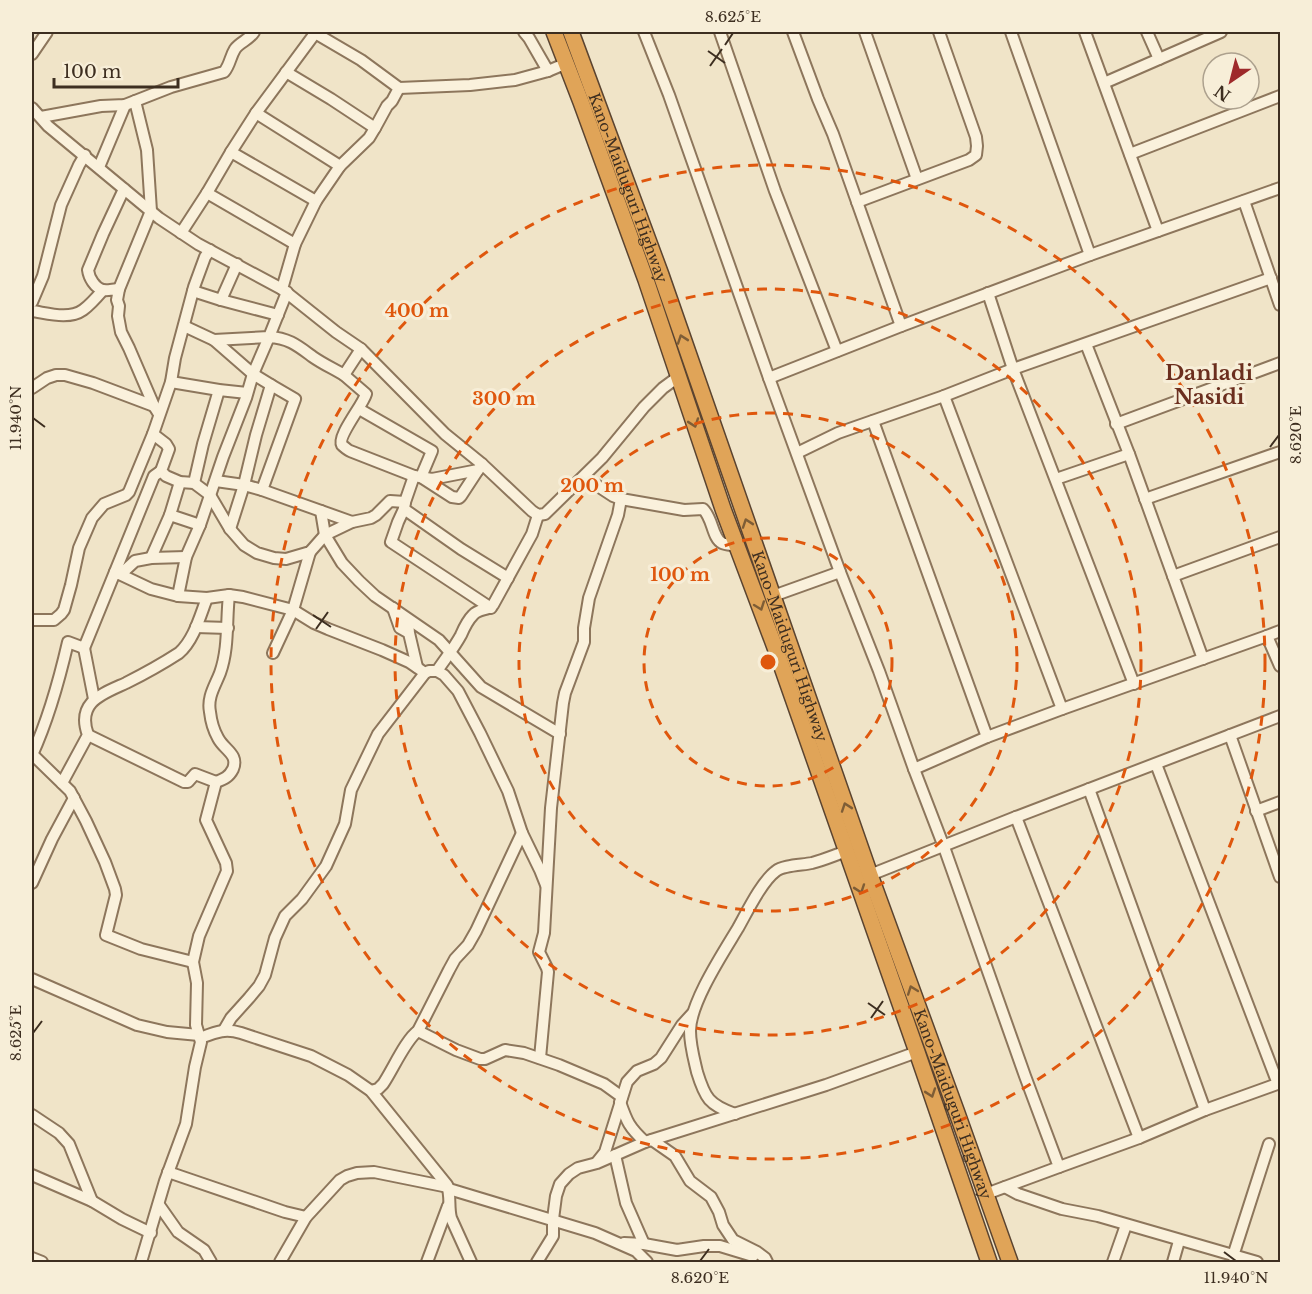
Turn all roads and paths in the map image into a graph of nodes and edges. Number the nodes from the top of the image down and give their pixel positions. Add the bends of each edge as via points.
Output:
1 (47, 32) edge
2 (254, 32) edge
3 (316, 32) edge
4 (524, 32) edge
5 (554, 32) edge
6 (571, 32) edge
7 (644, 32) edge
8 (720, 32) edge
9 (793, 32) edge
10 (865, 32) edge
11 (939, 32) edge
12 (1011, 32) edge
13 (1085, 32) edge
14 (1148, 32) edge
15 (1221, 32) edge
16 (32, 54) edge
17 (1159, 59) junction
18 (567, 63) junction
19 (548, 71) junction
20 (286, 72) junction
21 (1104, 83) junction
22 (399, 88) junction
23 (1281, 96) edge
24 (130, 103) junction
25 (32, 108) edge
26 (256, 113) junction
27 (41, 117) junction
28 (375, 128) junction
29 (231, 152) junction
30 (1130, 154) junction
31 (85, 155) junction
32 (340, 166) junction
33 (99, 167) junction
34 (917, 179) junction
35 (1281, 188) edge
36 (124, 189) junction
37 (207, 193) junction
38 (316, 201) junction
39 (1244, 201) junction
40 (857, 202) junction
41 (151, 211) junction
42 (1158, 231) junction
43 (181, 233) junction
44 (295, 244) junction
45 (210, 250) junction
46 (1089, 255) junction
47 (237, 264) junction
48 (1270, 278) junction
49 (119, 289) junction
50 (103, 290) junction
51 (284, 290) junction
52 (193, 291) junction
53 (988, 293) junction
54 (221, 300) junction
55 (32, 302) edge
56 (1281, 305) edge
57 (32, 311) edge
58 (278, 315) junction
59 (184, 326) junction
60 (901, 326) junction
61 (269, 337) junction
62 (214, 340) junction
63 (1086, 344) junction
64 (361, 349) junction
65 (837, 351) junction
66 (1281, 363) edge
67 (1013, 369) junction
68 (253, 374) junction
69 (344, 375) junction
70 (678, 377) junction
71 (769, 378) junction
72 (171, 382) junction
73 (271, 385) junction
74 (32, 388) edge
75 (219, 390) junction
76 (247, 396) junction
77 (944, 396) junction
78 (263, 409) junction
79 (359, 409) junction
80 (157, 410) junction
81 (873, 420) junction
82 (1116, 424) junction
83 (153, 434) junction
84 (445, 434) junction
85 (432, 452) junction
86 (1281, 452) edge
87 (797, 453) junction
88 (1129, 454) junction
89 (480, 467) junction
90 (161, 471) junction
91 (418, 477) junction
92 (584, 477) junction
93 (1056, 479) junction
94 (216, 481) junction
95 (180, 482) junction
96 (194, 483) junction
97 (244, 485) junction
98 (262, 490) junction
99 (210, 495) junction
100 (621, 499) junction
101 (1145, 499) junction
102 (404, 505) junction
103 (321, 511) junction
104 (538, 514) junction
105 (170, 515) junction
106 (352, 522) junction
107 (200, 525) junction
108 (230, 529) junction
109 (325, 535) junction
110 (1281, 537) edge
111 (737, 546) junction
112 (310, 552) junction
113 (186, 557) junction
114 (151, 558) junction
115 (840, 572) junction
116 (118, 573) junction
117 (1173, 576) junction
118 (508, 578) junction
119 (178, 596) junction
120 (229, 596) junction
121 (773, 596) junction
122 (207, 598) junction
123 (393, 608) junction
124 (491, 608) junction
125 (293, 610) junction
126 (32, 620) edge
127 (196, 627) junction
128 (228, 627) junction
129 (1281, 631) edge
130 (1267, 636) junction
131 (84, 648) junction
132 (273, 653) dead end
133 (449, 653) junction
134 (1203, 659) junction
135 (1281, 666) edge
136 (421, 670) junction
137 (437, 671) junction
138 (1134, 684) junction
139 (94, 699) junction
140 (1062, 709) junction
141 (1281, 716) edge
142 (560, 734) junction
143 (88, 735) junction
144 (1230, 735) junction
145 (987, 737) junction
146 (32, 754) edge
147 (1156, 764) junction
148 (914, 769) junction
149 (216, 782) junction
150 (62, 783) junction
151 (1089, 789) junction
152 (74, 798) junction
153 (1281, 802) edge
154 (1256, 811) junction
155 (1016, 817) junction
156 (522, 833) junction
157 (944, 847) junction
158 (847, 851) junction
159 (870, 875) junction
160 (1281, 877) edge
161 (32, 883) edge
162 (546, 885) junction
163 (193, 962) junction
164 (32, 979) edge
165 (693, 1013) junction
166 (224, 1030) junction
167 (418, 1031) junction
168 (200, 1037) junction
169 (917, 1052) junction
170 (540, 1058) junction
171 (1279, 1084) edge
172 (371, 1091) junction
173 (621, 1099) junction
174 (1205, 1110) junction
175 (735, 1114) junction
176 (32, 1115) edge
177 (1139, 1138) junction
178 (649, 1141) junction
179 (1269, 1144) dead end
180 (615, 1155) junction
181 (597, 1163) junction
182 (1059, 1167) junction
183 (168, 1172) junction
184 (32, 1175) edge
185 (1005, 1187) junction
186 (448, 1188) junction
187 (986, 1194) junction
188 (92, 1201) junction
189 (449, 1202) junction
190 (159, 1205) junction
191 (306, 1217) junction
192 (553, 1221) junction
193 (1126, 1225) junction
194 (151, 1233) junction
195 (1179, 1241) junction
196 (617, 1243) junction
197 (644, 1244) junction
198 (1233, 1256) junction
199 (32, 1258) edge
200 (42, 1263) edge
201 (141, 1263) edge
202 (211, 1263) edge
203 (280, 1263) edge
204 (428, 1263) edge
205 (471, 1263) edge
206 (537, 1263) edge
207 (647, 1263) edge
208 (765, 1263) edge
209 (989, 1263) edge
210 (1010, 1263) edge
211 (1113, 1263) edge
212 (1173, 1263) edge
213 (1257, 1263) edge

1 - 16 street
2 - 24 street via 235,49 224,72
3 - 20 street
3 - 22 street
4 - 19 street
5 - 18 highway, Kano-Maiduguri Highway
121 -> 6 highway, Kano-Maiduguri Highway
7 - 71 street
8 - 65 street via 775,191
9 - 40 street
10 - 34 street
11 - 34 street via 976,137 976,154
12 - 46 street
13 - 21 street
14 - 17 street
15 - 17 street
17 - 21 street
18 - 19 street
18 - 70 highway, Kano-Maiduguri Highway
19 - 22 street via 515,80
20 - 26 street
20 - 28 street
21 - 30 street
22 - 28 street
23 - 30 street
24 - 27 street
24 - 33 street
24 - 41 street via 147,150
25 - 27 street
26 - 29 street
26 - 32 street
27 - 31 street
28 - 32 street
29 - 37 street
29 - 38 street
30 - 42 street
31 - 33 street
31 - 55 street via 61,206 43,276
32 - 38 street
33 - 36 street
34 - 40 street
35 - 39 street
36 - 41 street
36 - 50 street via 88,270 92,282
37 - 43 street
37 - 44 street
38 - 44 street
39 - 42 street
39 - 48 street
40 - 60 street
41 - 43 street
41 - 49 street
42 - 46 street
43 - 45 street
44 - 51 street
45 - 47 street
45 - 52 street
46 - 53 street
47 - 51 street
47 - 54 street
48 - 56 street
48 - 63 street
49 - 50 street
49 - 80 street via 121,332
50 - 57 street via 76,314
51 - 58 street
51 - 64 street
52 - 54 street
52 - 59 street
53 - 60 street
53 - 67 street
54 - 58 street
58 - 61 street
59 - 62 street
59 - 72 street
60 - 65 street
61 - 62 street
61 - 68 street
61 - 69 street via 291,342
62 - 68 street
63 - 67 street
63 - 82 street
64 - 69 street
64 - 84 street
65 - 71 street
66 - 82 street
67 - 77 street
67 - 93 street
68 - 73 street
68 - 76 street
69 - 79 street via 366,394
70 - 92 street via 644,407
70 -> 111 highway, Kano-Maiduguri Highway
71 - 87 street
72 - 75 street
72 - 80 street
73 - 78 street
73 - 98 street via 295,399
74 - 80 street via 47,378 65,375
75 - 76 street
75 - 96 street
76 - 78 street
76 - 94 street
77 - 81 street
77 - 140 street
78 - 97 street
79 - 85 street
79 - 91 street via 347,426 342,446
80 - 83 street
81 - 87 street
81 - 145 street
82 - 88 street
83 - 90 street via 169,449
83 - 126 street via 129,492 104,504 92,518 79,548 64,610 54,620
84 - 85 street
84 - 89 street
85 - 91 street
86 - 101 street
87 - 115 street
88 - 93 street
88 - 101 street
89 - 91 street via 446,477
89 - 91 street via 456,498
89 - 104 street
90 - 95 street
90 - 116 street via 154,476
91 - 102 street
92 - 100 street
92 - 104 street via 545,514
93 - 138 street
94 - 97 street
94 - 99 street
95 - 96 street
95 - 105 street
96 - 99 street
97 - 98 street
97 - 108 street
98 - 103 street
99 - 107 street
99 - 108 street
100 - 111 street via 684,510 703,509 716,537 723,544
100 - 142 street via 589,598 584,642 565,693
101 - 117 street
102 - 106 street via 390,501 371,518
102 - 118 street via 461,549
102 - 124 street via 391,542
103 - 106 street
103 - 109 street
104 - 118 street via 532,534
105 - 107 street
105 - 114 street
106 - 109 street
107 - 113 street
108 - 112 street via 244,545 274,558
109 - 112 street
109 - 123 street via 347,569
110 - 117 street
111 -> 158 highway, Kano-Maiduguri Highway
112 - 125 street
113 - 114 street
113 - 119 street
114 - 116 street via 135,561
115 - 121 street
115 - 148 street
116 - 119 street via 151,589
116 - 131 street
117 - 134 street
118 - 124 street
119 - 122 street
120 - 122 street
120 - 125 street
120 - 128 street
159 -> 121 highway, Kano-Maiduguri Highway
122 - 127 street
123 - 133 street via 439,640
123 - 136 street via 408,622
124 - 133 street via 474,613
125 - 132 street
125 - 136 street
127 - 128 street
127 - 139 street via 179,653
128 - 149 street via 225,657 209,706 219,740 235,758 231,773
129 - 130 street
130 - 134 street
130 - 135 street
131 - 139 street
131 - 146 street via 68,642 52,703
133 - 137 street
133 - 142 street via 481,687
134 - 138 street
136 - 137 street
136 - 166 street via 378,734 351,790 345,824 326,866 285,916 265,975
137 - 156 street via 458,691 508,791
138 - 140 street
139 - 143 street via 85,715
140 - 145 street
141 - 144 street
142 - 162 street
143 - 149 street via 184,782 195,774
143 - 150 street
144 - 147 street
144 - 154 street
145 - 148 street
146 - 150 street
147 - 151 street
147 - 171 street
148 - 157 street
149 - 163 street via 206,820 227,871
150 - 152 street
151 - 155 street
151 - 174 street
152 - 161 street
152 - 163 street via 115,889 106,935
153 - 154 street
154 - 160 street
155 - 157 street
155 - 177 street
156 - 162 street
156 - 167 street via 476,931 455,959
157 - 159 street
157 - 182 street
158 - 165 street via 777,869 717,963
158 -> 169 highway, Kano-Maiduguri Highway
187 -> 159 highway, Kano-Maiduguri Highway
162 - 170 street via 539,952 548,972
163 - 168 street
164 - 168 street via 137,1025
165 - 173 street via 661,1058 637,1071 627,1082
165 - 175 street via 691,1041 704,1094 721,1109
166 - 168 street
166 - 172 street via 311,1056
167 - 170 street via 480,1059 505,1050
167 - 172 street via 383,1084
168 - 183 street via 186,1124
169 - 175 street
169 -> 209 highway, Kano-Maiduguri Highway
170 - 173 street via 604,1084
171 - 174 street
172 - 186 street
173 - 178 street via 628,1124
173 - 181 street via 605,1152
174 - 177 street
175 - 178 street
176 - 188 street via 69,1144
177 - 182 street
178 - 180 street
178 - 208 street via 675,1156 690,1181 711,1197 728,1234 764,1257
179 - 198 street
180 - 181 street
180 - 197 street via 626,1203
181 - 192 street via 578,1168 560,1184
182 - 185 street
183 - 190 street
183 - 191 street
184 - 188 street
185 - 187 street
185 - 193 street via 1062,1209
186 - 189 street
186 - 191 street via 374,1172 357,1173 340,1180
186 - 192 street
187 - 210 highway, Kano-Maiduguri Highway
188 - 194 street
189 - 204 street
189 - 205 street via 451,1218
190 - 194 street
190 - 202 street via 178,1232 204,1250
191 - 203 street
192 - 196 street
192 - 206 street via 553,1236
193 - 195 street
193 - 211 street
194 - 201 street
195 - 198 street
195 - 212 street
196 - 197 street
196 - 207 street via 636,1251
197 - 208 street via 677,1250 720,1246
198 - 213 street
199 - 200 street

